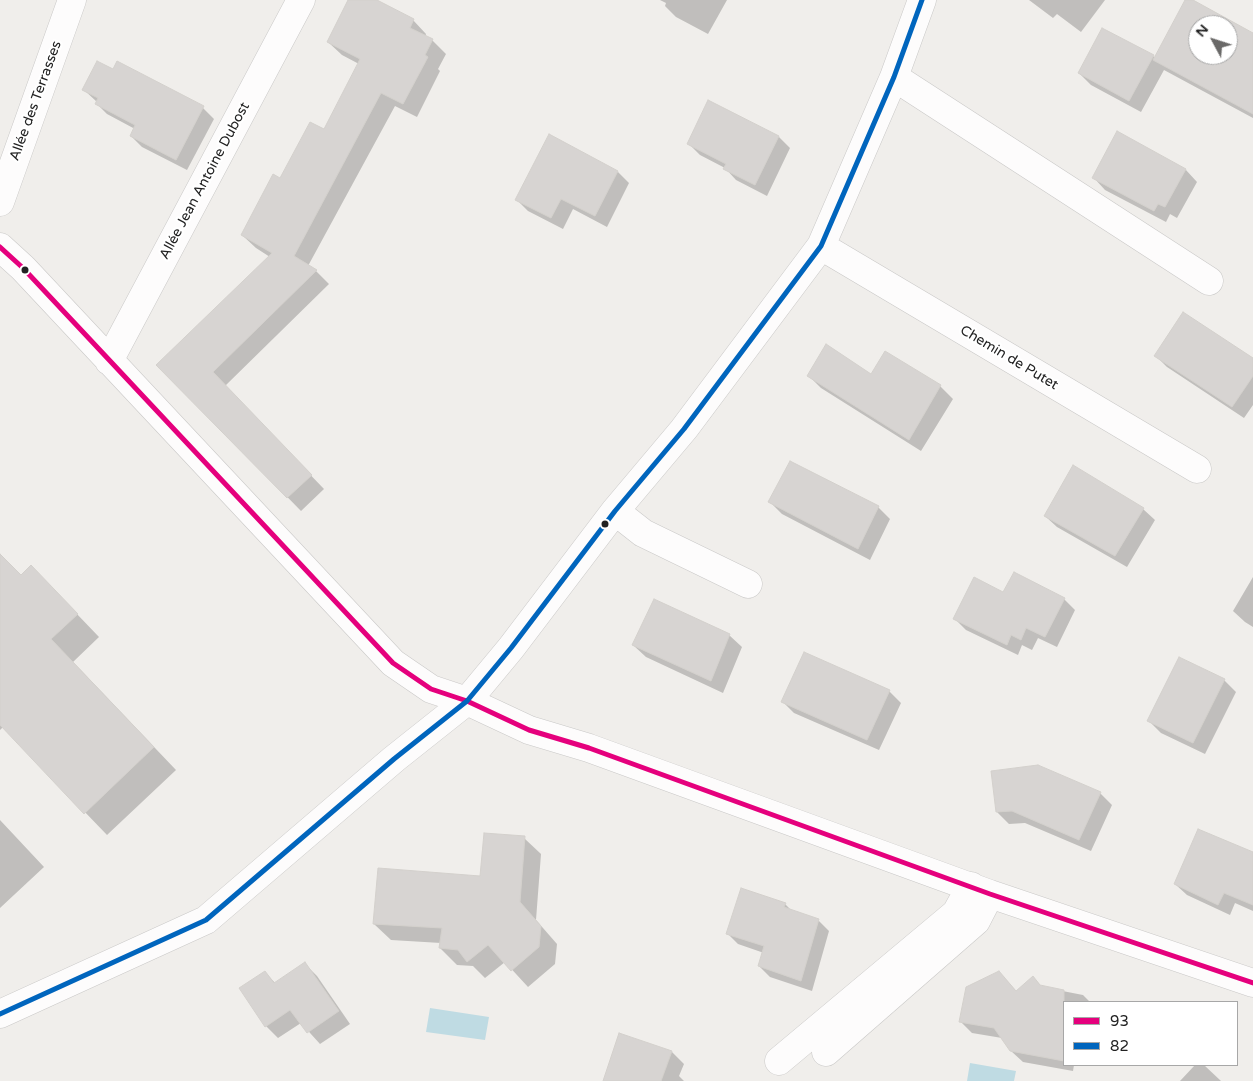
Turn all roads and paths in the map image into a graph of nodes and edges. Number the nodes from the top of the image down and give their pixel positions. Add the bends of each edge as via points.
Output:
1 (72, 0) edge
2 (301, 0) edge
3 (922, 0) edge
4 (894, 77) junction
5 (0, 202) edge
6 (821, 246) junction
7 (0, 247) edge
8 (1209, 281) dead end
9 (109, 361) junction
10 (1197, 470) dead end
11 (615, 511) junction
12 (748, 584) dead end
13 (467, 701) junction
14 (980, 890) junction
15 (1253, 983) edge
16 (0, 1014) edge
17 (826, 1052) dead end
18 (779, 1061) dead end

1 - 5 street, Allée des Terrasses
2 - 9 street, Allée Jean Antoine Dubost
3 - 4 street
4 - 6 street
4 - 8 street
6 - 10 street, Chemin de Putet
6 - 11 street via 684,429
7 - 9 street via 24,268
9 - 13 street via 393,663 431,689
11 - 12 street via 643,533
11 - 13 street via 512,648
13 - 14 street via 530,730 589,748
13 - 16 street via 206,920
14 - 15 street
14 - 17 street via 976,922
14 - 18 street

